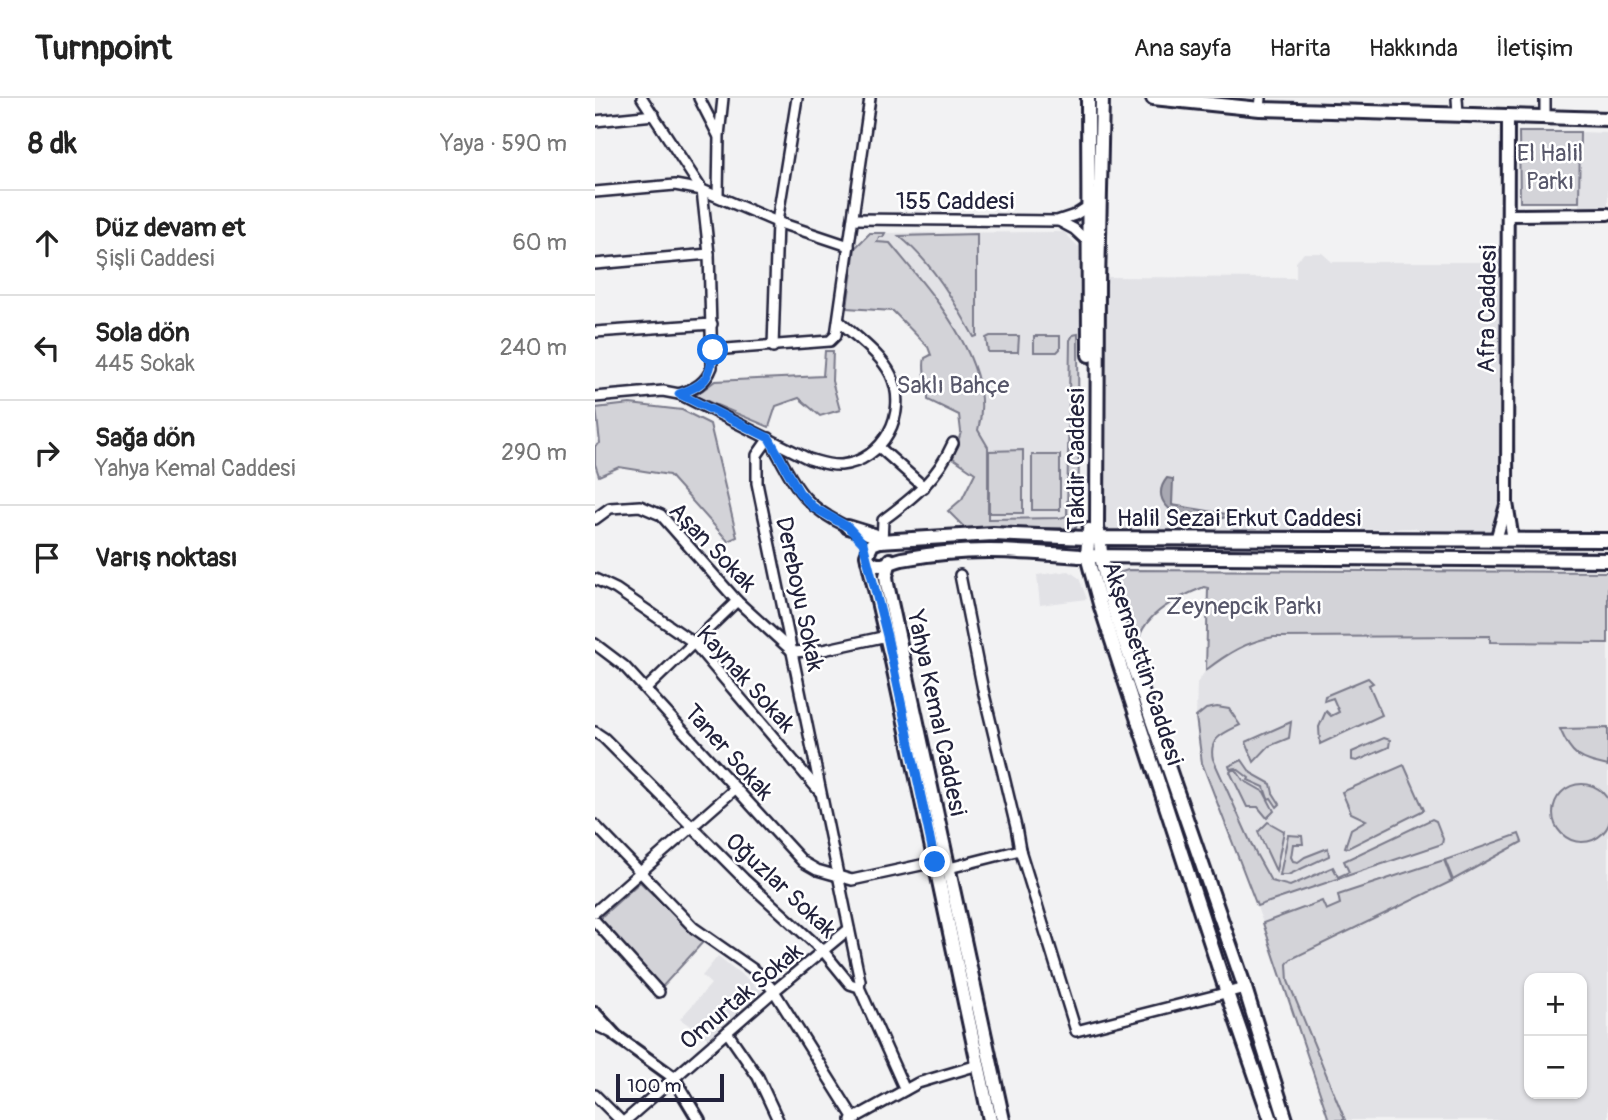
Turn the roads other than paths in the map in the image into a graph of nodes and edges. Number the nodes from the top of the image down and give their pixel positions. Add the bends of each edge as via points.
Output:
1 (642, 98) edge
2 (699, 98) edge
3 (723, 98) edge
4 (797, 98) edge
5 (870, 98) edge
6 (1088, 98) edge
7 (1103, 98) edge
8 (1153, 98) edge
9 (1457, 98) edge
10 (1545, 98) edge
11 (1261, 103) edge
12 (1458, 114) junction
13 (654, 116) junction
14 (1509, 116) junction
15 (1545, 117) junction
16 (1608, 119) edge
17 (595, 121) edge
18 (719, 136) junction
19 (702, 190) junction
20 (595, 192) edge
21 (718, 195) junction
22 (1089, 206) junction
23 (1608, 214) edge
24 (1509, 215) junction
25 (854, 219) junction
26 (1057, 220) junction
27 (777, 222) junction
28 (1089, 243) junction
29 (849, 246) junction
30 (709, 254) junction
31 (595, 264) edge
32 (839, 321) junction
33 (712, 324) junction
34 (595, 332) edge
35 (773, 347) junction
36 (713, 350) junction
37 (679, 394) junction
38 (595, 397) edge
39 (769, 438) junction
40 (953, 443) dead end
41 (879, 447) junction
42 (924, 487) junction
43 (1507, 502) junction
44 (595, 519) edge
45 (848, 527) junction
46 (1087, 538) junction
47 (1101, 538) junction
48 (1496, 540) junction
49 (1513, 540) junction
50 (1608, 540) edge
51 (882, 542) junction
52 (1087, 556) junction
53 (1101, 556) junction
54 (868, 557) junction
55 (1496, 560) junction
56 (1510, 561) junction
57 (1608, 561) edge
58 (888, 562) junction
59 (960, 575) dead end
60 (595, 579) edge
61 (737, 601) junction
62 (887, 636) junction
63 (693, 642) junction
64 (595, 644) edge
65 (793, 652) junction
66 (646, 689) junction
67 (595, 732) edge
68 (736, 788) junction
69 (822, 794) junction
70 (595, 825) edge
71 (692, 827) junction
72 (1020, 850) junction
73 (935, 862) junction
74 (949, 868) junction
75 (641, 873) junction
76 (840, 876) junction
77 (595, 912) edge
78 (595, 921) edge
79 (849, 929) junction
80 (824, 952) junction
81 (859, 988) junction
82 (1245, 988) junction
83 (774, 991) junction
84 (659, 992) dead end
85 (1227, 993) junction
86 (595, 1013) edge
87 (595, 1025) edge
88 (727, 1032) junction
89 (616, 1035) junction
90 (978, 1065) junction
91 (673, 1077) junction
92 (905, 1090) junction
93 (595, 1095) edge
94 (853, 1119) edge
95 (623, 1120) edge
96 (699, 1120) edge
97 (778, 1120) edge
98 (990, 1120) edge
99 (1003, 1120) edge
100 (1271, 1120) edge
101 (1286, 1120) edge

1 - 13 street
2 - 18 street
3 - 18 street
4 - 27 street
5 - 25 street
6 - 22 main road, Takdir Caddesi
7 - 47 main road, Takdir Caddesi via 1097,401 1097,528
8 - 11 main road
9 - 12 street
10 - 15 street
11 - 12 main road
12 - 14 main road
13 - 17 street
13 - 19 street
14 - 15 main road
14 - 24 street, Afra Caddesi
15 - 16 main road
18 - 21 street
19 - 20 street via 675,185
19 - 21 street
19 - 30 street
21 - 27 street
22 - 26 street, 155 Caddesi
22 - 28 main road, Takdir Caddesi
23 - 24 street
24 - 43 street, Afra Caddesi
25 - 26 street, 155 Caddesi
25 - 29 street
26 - 28 street
27 - 29 street
27 - 35 street
28 - 46 main road, Takdir Caddesi
29 - 32 street
30 - 31 street
30 - 33 street
32 - 35 street via 830,341
32 - 41 street via 880,359 895,385 895,417
33 - 34 street
33 - 36 street
35 - 36 street
36 - 37 street via 706,380
37 - 38 street via 663,391
37 - 39 street
39 - 41 street via 827,464 856,461
39 - 45 street via 799,492 813,507
39 - 65 street, Dereboyu Sokak via 757,455 757,484
40 - 42 street
41 - 42 street
42 - 51 street via 883,520
43 - 48 street, Afra Caddesi
43 - 49 street, Afra Caddesi
44 - 61 street, Aşan Sokak via 610,508 640,506 661,515
45 - 51 main road
45 - 54 main road via 863,543
46 - 47 main road, Takdir Caddesi
46 - 51 main road, Halil Sezai Erkut Caddesi via 993,534
46 - 52 main road, Halil Sezai Erkut Caddesi
47 - 48 main road, Halil Sezai Erkut Caddesi
47 - 53 main road, Halil Sezai Erkut Caddesi
48 - 49 main road, Halil Sezai Erkut Caddesi
48 - 55 main road via 1491,549
49 - 50 main road, Halil Sezai Erkut Caddesi
49 - 56 main road via 1517,550
51 - 54 main road via 872,544
51 - 58 main road via 891,551
52 - 53 main road, Akşemsettin Caddesi
52 - 58 main road via 965,550
52 - 85 main road, Akşemsettin Caddesi
53 - 55 main road, Halil Sezai Erkut Caddesi
53 - 82 main road, Akşemsettin Caddesi via 1119,625
54 - 58 main road via 877,566
54 - 62 main road, Yahya Kemal Caddesi
55 - 56 main road, Halil Sezai Erkut Caddesi
56 - 57 main road, Halil Sezai Erkut Caddesi
58 - 74 main road, Yahya Kemal Caddesi via 887,584
59 - 72 street
60 - 63 street, Kaynak Sokak
61 - 63 street
61 - 65 street, Aşan Sokak
62 - 65 street
62 - 73 main road, Yahya Kemal Caddesi
63 - 66 street
63 - 69 street, Kaynak Sokak
64 - 66 street, Taner Sokak
65 - 69 street, Dereboyu Sokak
66 - 68 street, Taner Sokak
67 - 71 street, Oğuzlar Sokak
68 - 71 street
68 - 76 street, Taner Sokak via 803,862
69 - 76 street, Dereboyu Sokak
70 - 75 street
71 - 75 street
71 - 80 street, Oğuzlar Sokak
72 - 74 street
72 - 85 street via 1076,1031
73 - 74 street
73 - 76 street via 852,880
73 - 90 main road, Yahya Kemal Caddesi
74 - 99 main road, Yahya Kemal Caddesi
75 - 77 street
75 - 83 street via 694,928 757,972
76 - 79 street, Dereboyu Sokak
78 - 84 street
79 - 80 street, Omurtak Sokak
79 - 81 street, Dereboyu Sokak
80 - 81 street, Oğuzlar Sokak via 850,984
80 - 83 street, Omurtak Sokak
81 - 92 street, Oğuzlar Sokak
82 - 85 street
82 - 101 main road, Akşemsettin Caddesi
83 - 88 street, Omurtak Sokak
83 - 94 street
85 - 100 main road, Akşemsettin Caddesi
86 - 89 street
87 - 89 street
88 - 91 street, Omurtak Sokak
88 - 97 street via 758,1077
89 - 91 street
90 - 92 street
90 - 98 main road, Yahya Kemal Caddesi
91 - 95 street, Omurtak Sokak
91 - 96 street
92 - 94 street
93 - 95 street

